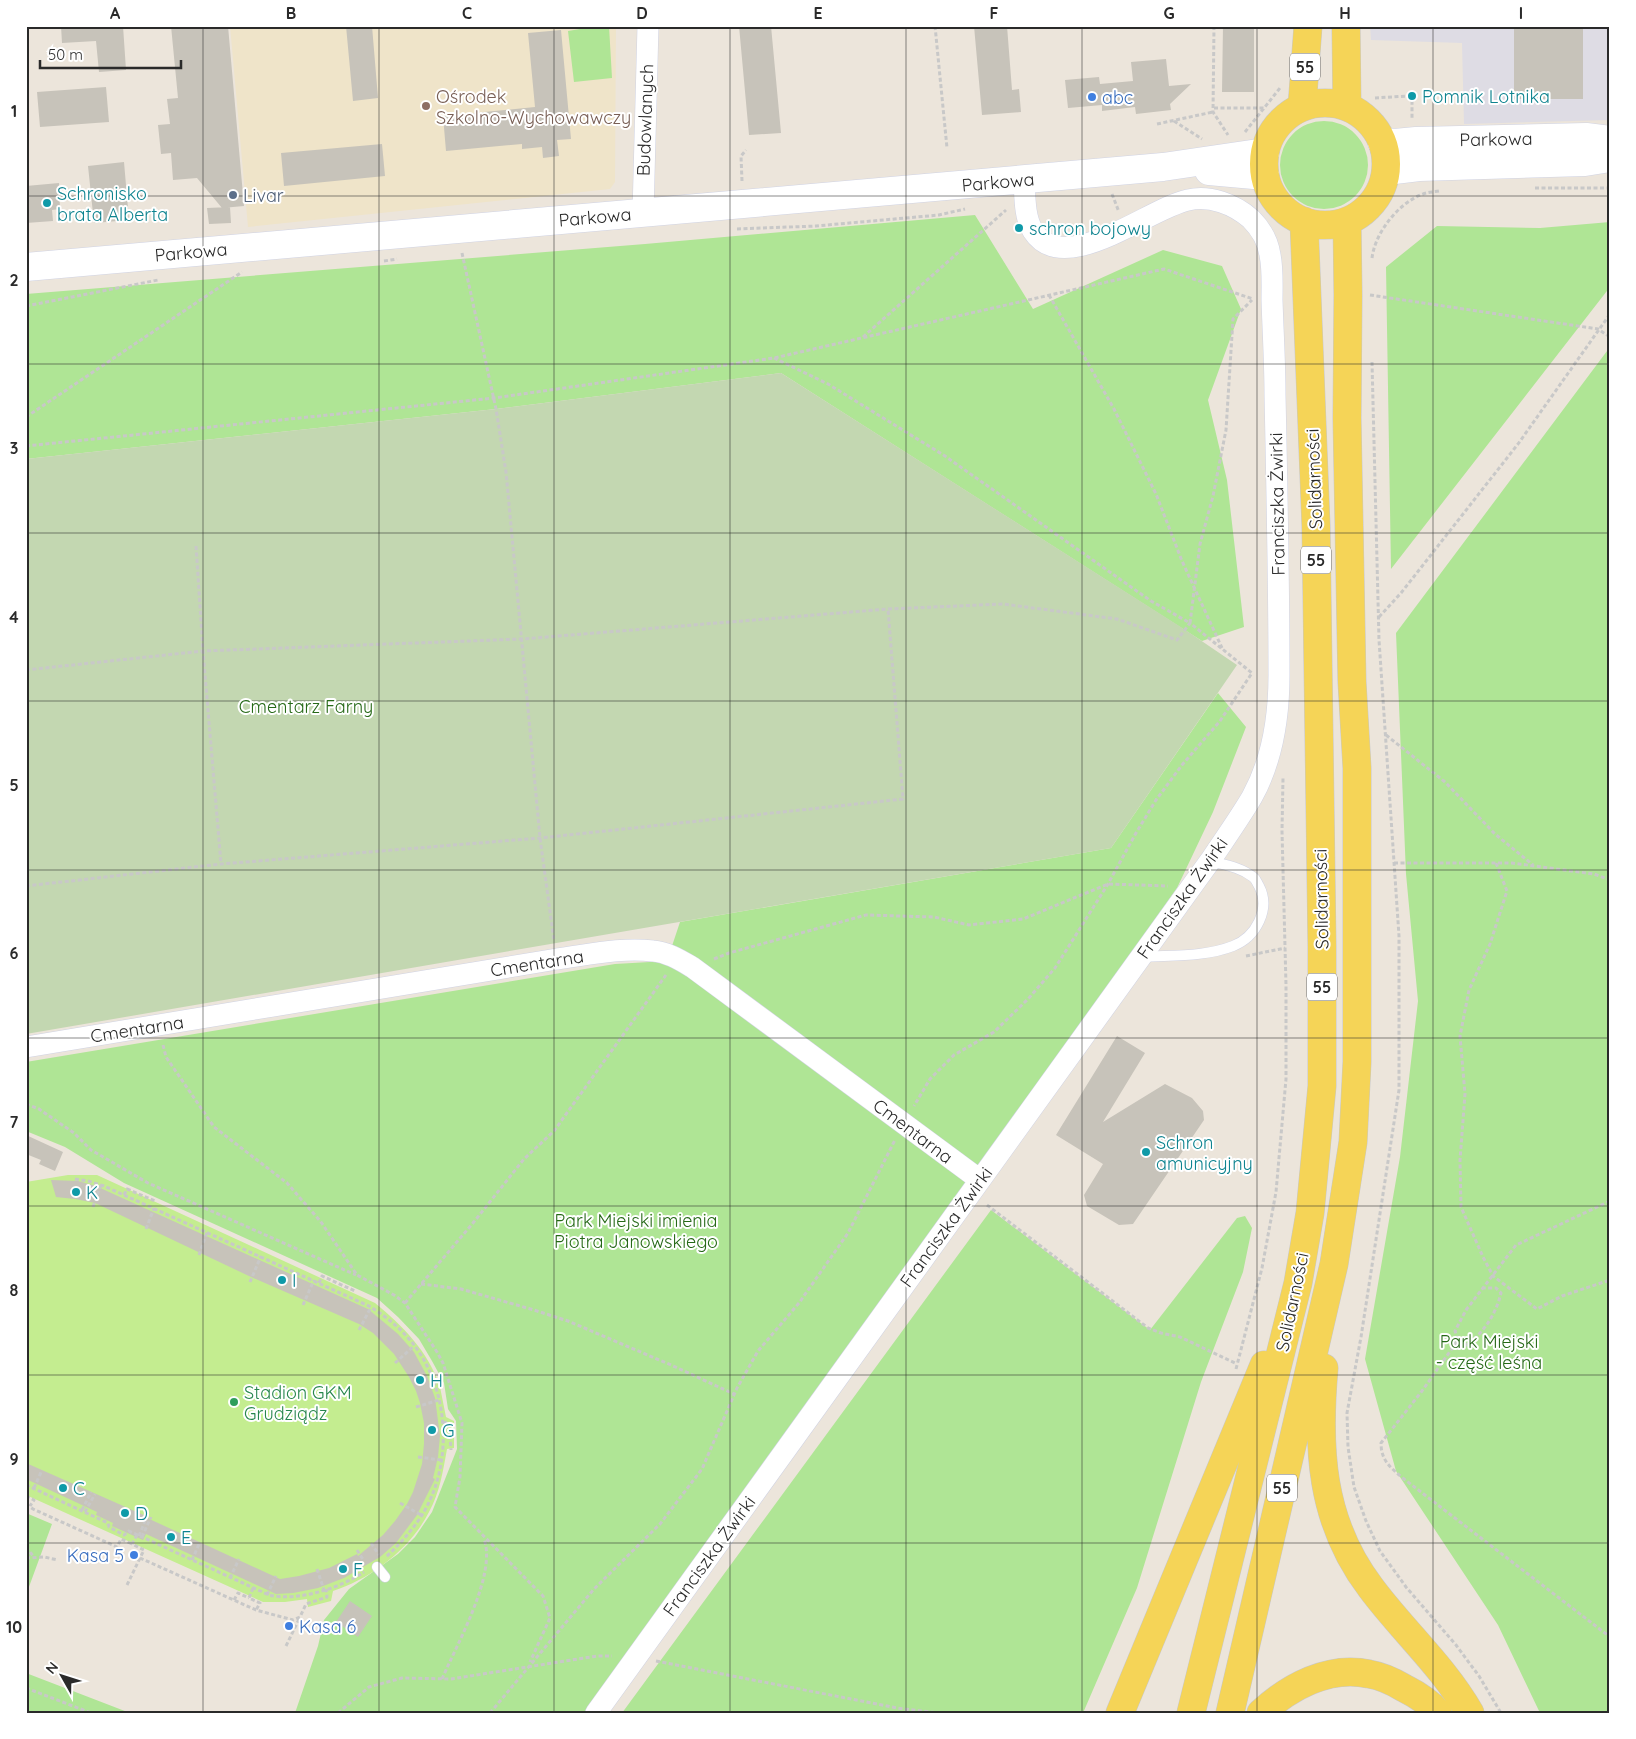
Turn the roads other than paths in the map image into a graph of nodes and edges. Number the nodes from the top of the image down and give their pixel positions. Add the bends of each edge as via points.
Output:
1 (648, 26) edge
2 (1308, 26) edge
3 (1346, 26) edge
4 (1302, 107) junction
5 (1347, 107) junction
6 (1610, 140) edge
7 (1382, 142) junction
8 (1610, 158) edge
9 (1265, 164) junction
10 (1386, 171) junction
11 (1024, 179) junction
12 (643, 213) junction
13 (1304, 221) junction
14 (1347, 221) junction
15 (26, 267) edge
16 (1210, 861) junction
17 (1140, 957) junction
18 (26, 1047) edge
19 (975, 1186) junction
20 (1334, 1264) junction
21 (1298, 1283) junction
22 (375, 1563) road end
23 (384, 1577) dead end
24 (596, 1713) edge
25 (1120, 1713) edge
26 (1192, 1713) edge
27 (1230, 1713) edge
28 (1261, 1713) edge
29 (1438, 1713) edge
30 (1470, 1713) edge

1 - 12 street, Budowlanych
2 - 4 main road, 55
3 - 5 main road, 55
4 - 5 main road, 55 via 1332,103
4 - 9 main road, 55 via 1278,125 1270,138
5 - 7 main road, 55 via 1368,120
6 - 7 street, Parkowa
7 - 10 main road, 55
8 - 10 street, Parkowa via 1585,162 1419,167
9 - 11 street, Parkowa via 1163,167
9 - 13 main road, 55 via 1273,195 1286,211
10 - 14 main road, 55 via 1379,192 1366,209
11 - 12 street, Parkowa
11 - 16 street, Franciszka Żwirki via 1026,206 1033,231 1045,243 1064,249 1105,238 1188,200 1210,199 1232,206 1251,219 1265,236 1270,255 1274,356 1279,666 1276,727 1265,767 1252,797
12 - 15 street, Parkowa
13 - 14 main road, 55 via 1318,224
13 - 21 main road, Solidarności / 55 via 1316,526 1322,1086 1310,1213
14 - 20 main road, Solidarności / 55 via 1347,428 1357,768 1357,1062 1353,1142
16 - 17 street, Franciszka Żwirki
16 - 17 lane via 1239,868 1255,878 1263,894 1259,924 1250,936 1235,946 1210,953
17 - 19 street, Franciszka Żwirki
18 - 19 street, Cmentarna via 557,959 614,951 654,950 684,962 903,1123
19 - 24 street, Franciszka Żwirki
20 - 27 main road, Solidarności / 55
20 - 30 main road via 1321,1400 1321,1448 1333,1518 1347,1549 1371,1587 1436,1663
21 - 25 main road
21 - 26 main road, Solidarności / 55
22 - 23 lane
28 - 29 main road via 1290,1690 1314,1679 1342,1673 1368,1673 1396,1683 1416,1694

